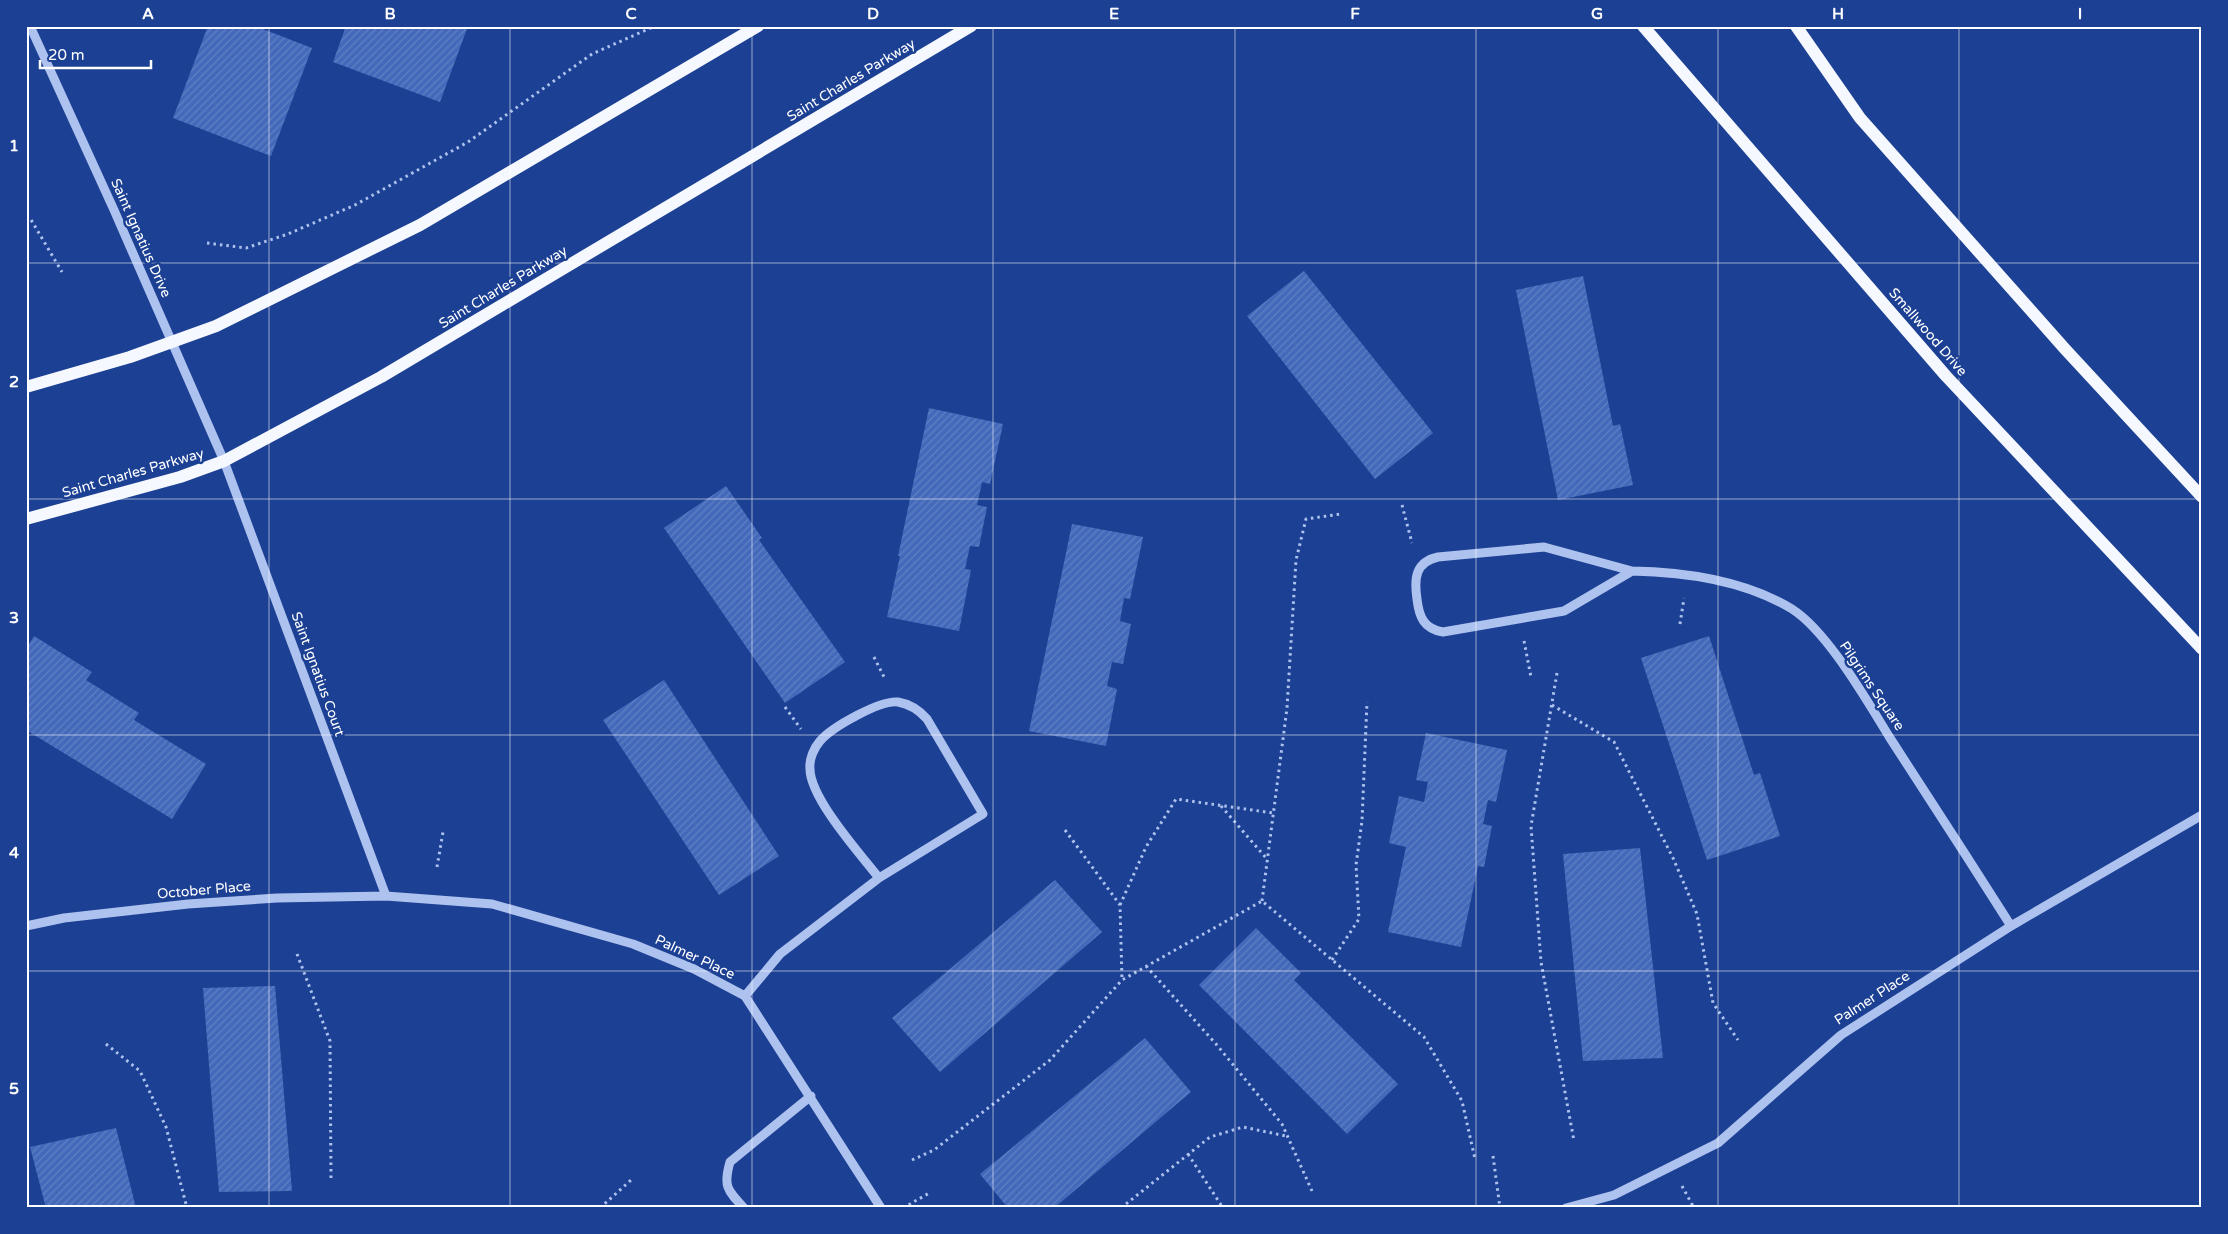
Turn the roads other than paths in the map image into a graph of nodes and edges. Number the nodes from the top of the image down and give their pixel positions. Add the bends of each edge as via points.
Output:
1 (30, 26) edge
2 (758, 26) edge
3 (971, 26) edge
4 (1796, 26) edge
5 (1644, 27) edge
6 (171, 342) junction
7 (26, 387) edge
8 (224, 461) junction
9 (2202, 496) edge
10 (26, 519) edge
11 (1632, 571) junction
12 (2202, 649) edge
13 (2202, 816) edge
14 (879, 878) junction
15 (386, 896) junction
16 (26, 926) edge
17 (2011, 926) junction
18 (745, 996) junction
19 (811, 1096) junction
20 (744, 1208) edge
21 (881, 1208) edge
22 (1566, 1208) edge

1 - 6 street, Saint Ignatius Drive
2 - 6 main road via 420,225 216,326
3 - 8 main road, Saint Charles Parkway via 382,377
4 - 9 main road via 1860,118 2065,349
5 - 12 main road, Smallwood Drive via 1946,376
6 - 7 main road
6 - 8 street, Saint Ignatius Drive
8 - 10 main road, Saint Charles Parkway via 180,477
8 - 15 street, Saint Ignatius Court
11 - 11 street, Pilgrims Square via 1544,547 1438,557 1419,568 1415,584 1419,614 1424,623 1443,632 1564,611
11 - 17 street, Pilgrims Square via 1704,578 1760,593 1793,610 1816,631 1850,675
13 - 17 street, Palmer Place
14 - 14 street via 983,814 927,719 919,710 897,702 874,706 826,736 815,749 810,769 811,779 825,807
14 - 18 street via 780,954
15 - 16 street, October Place via 188,904 64,918
15 - 18 street, Palmer Place via 492,904 572,926 633,944 694,969
17 - 22 street, Palmer Place via 1841,1035 1718,1143 1614,1195
18 - 19 street, Palmer Place
19 - 20 street via 730,1162 725,1178 729,1192
19 - 21 street, Palmer Place

